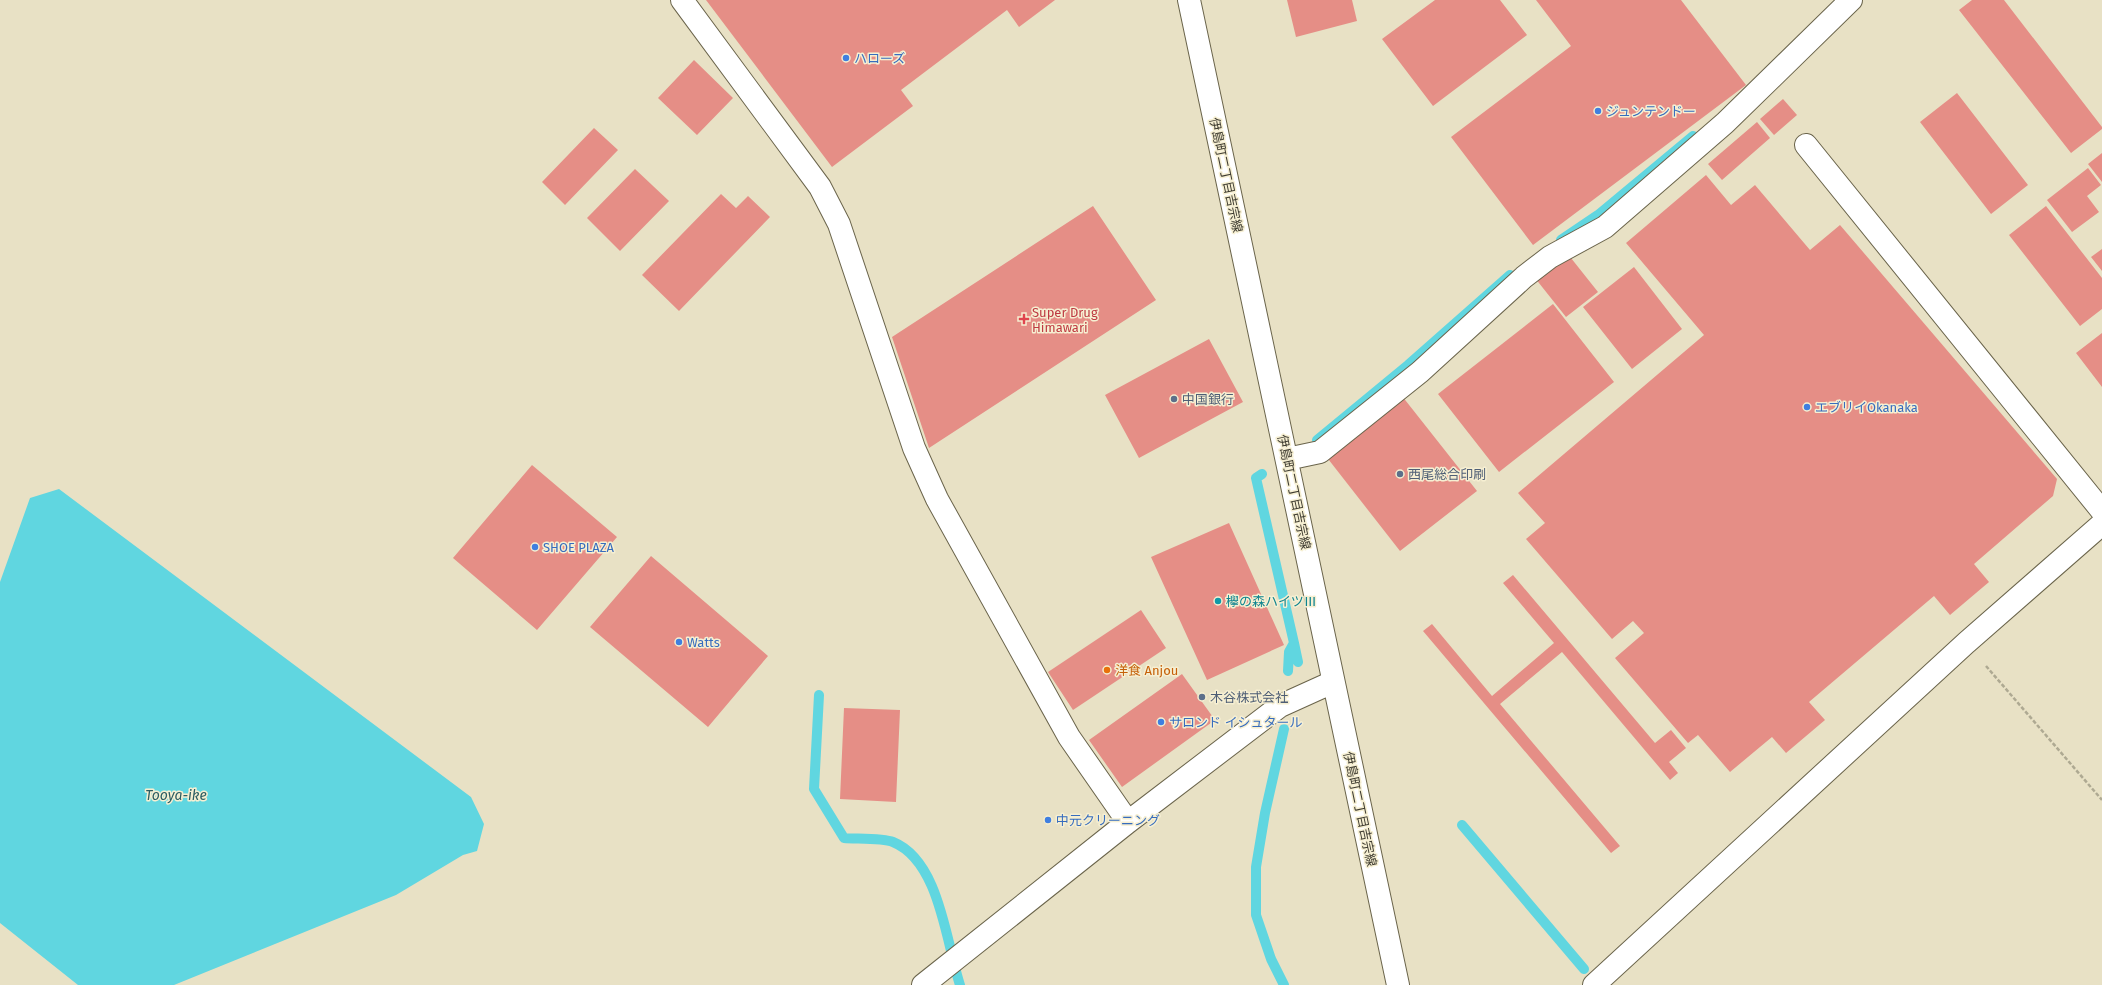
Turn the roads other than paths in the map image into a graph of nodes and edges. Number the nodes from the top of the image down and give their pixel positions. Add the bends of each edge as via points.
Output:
1 (682, 0) edge
2 (1188, 0) edge
3 (1851, 0) edge
4 (1806, 145) dead end
5 (1287, 459) junction
6 (2102, 511) edge
7 (2102, 524) edge
8 (1333, 682) junction
9 (1128, 822) junction
10 (923, 985) edge
11 (1398, 985) edge
12 (1594, 985) edge

1 - 9 street via 820,187 839,224 914,448 937,498 1069,737
2 - 5 street, 伊島町二丁目吉宗線
3 - 5 street via 1725,123 1605,227 1550,257 1420,372 1320,452
4 - 6 street
5 - 8 street, 伊島町二丁目吉宗線
7 - 12 street via 1966,643
8 - 9 street via 1280,706
8 - 11 street, 伊島町二丁目吉宗線
9 - 10 street

